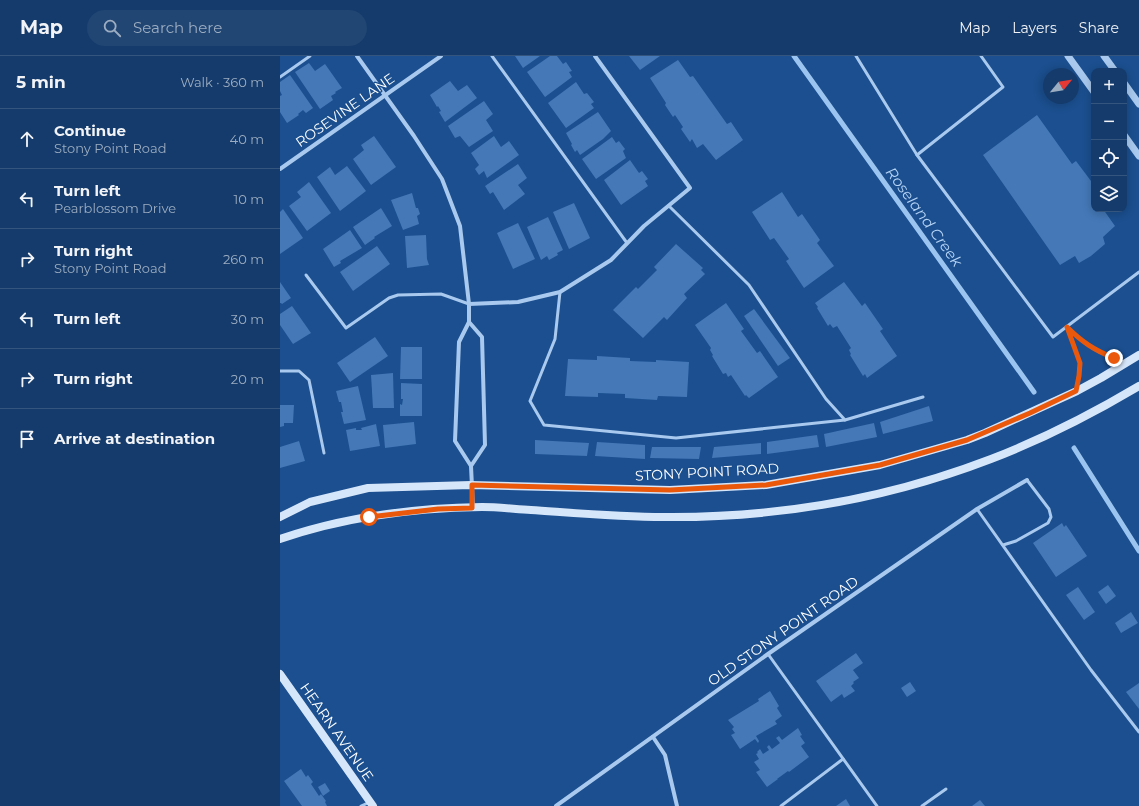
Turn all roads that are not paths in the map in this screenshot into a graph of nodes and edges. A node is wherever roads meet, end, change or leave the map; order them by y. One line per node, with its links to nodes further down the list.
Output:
1 (310, 56): 11 (lane)
2 (357, 56): 14 (street)
3 (441, 56): 14 (street, ROSEVINE LANE)
4 (492, 56): 21 (lane)
5 (595, 56): 20 (street)
6 (856, 56): 17 (lane)
7 (981, 56): 17 (lane)
8 (1068, 56): 13 (street)
9 (1104, 56): 10 (street)
10 (1113, 68)
11 (280, 77)
12 (1127, 87): 15 (street)
13 (1091, 88)
14 (385, 96): 19 (street, ROSEVINE LANE); 25 (street)
15 (1139, 104)
16 (1127, 139): 18 (street)
17 (917, 155): 27 (lane)
18 (1139, 156)
19 (280, 169)
20 (669, 206): 21 (street); 34 (lane)
21 (627, 243): 24 (street)
22 (1139, 272): 27 (lane)
23 (306, 275): 25 (lane)
24 (560, 292): 25 (street); 34 (lane)
25 (470, 304): 26 (street)
26 (469, 322): 36 (street); 36 (street)
27 (1067, 327): 29 (lane); 32 (lane)
28 (1139, 355): 29 (main road, STONY POINT ROAD)
29 (1128, 363): 32 (main road, STONY POINT ROAD)
30 (280, 371): 35 (lane)
31 (1139, 386): 39 (main road)
32 (1076, 391): 38 (main road, STONY POINT ROAD)
33 (923, 397): 34 (lane)
34 (845, 420)
35 (324, 453)
36 (471, 466): 38 (street)
37 (1027, 480): 40 (street, OLD STONY POINT ROAD); 43 (lane)
38 (472, 485): 39 (street); 41 (main road, STONY POINT ROAD)
39 (472, 508): 42 (main road)
40 (977, 509): 43 (lane); 44 (street, OLD STONY POINT ROAD)
41 (280, 517)
42 (280, 539)
43 (1003, 545): 46 (lane)
44 (768, 654): 47 (street, OLD STONY POINT ROAD); 48 (lane)
45 (280, 674): 50 (main road, HEARN AVENUE)
46 (1139, 732)
47 (653, 737): 52 (street, OLD STONY POINT ROAD); 53 (street)
48 (843, 759): 54 (lane); 55 (lane)
49 (946, 789): 56 (lane)
50 (372, 804): 51 (lane)
51 (361, 806)
52 (556, 806)
53 (677, 806)
54 (781, 806)
55 (877, 806)
56 (922, 806)

